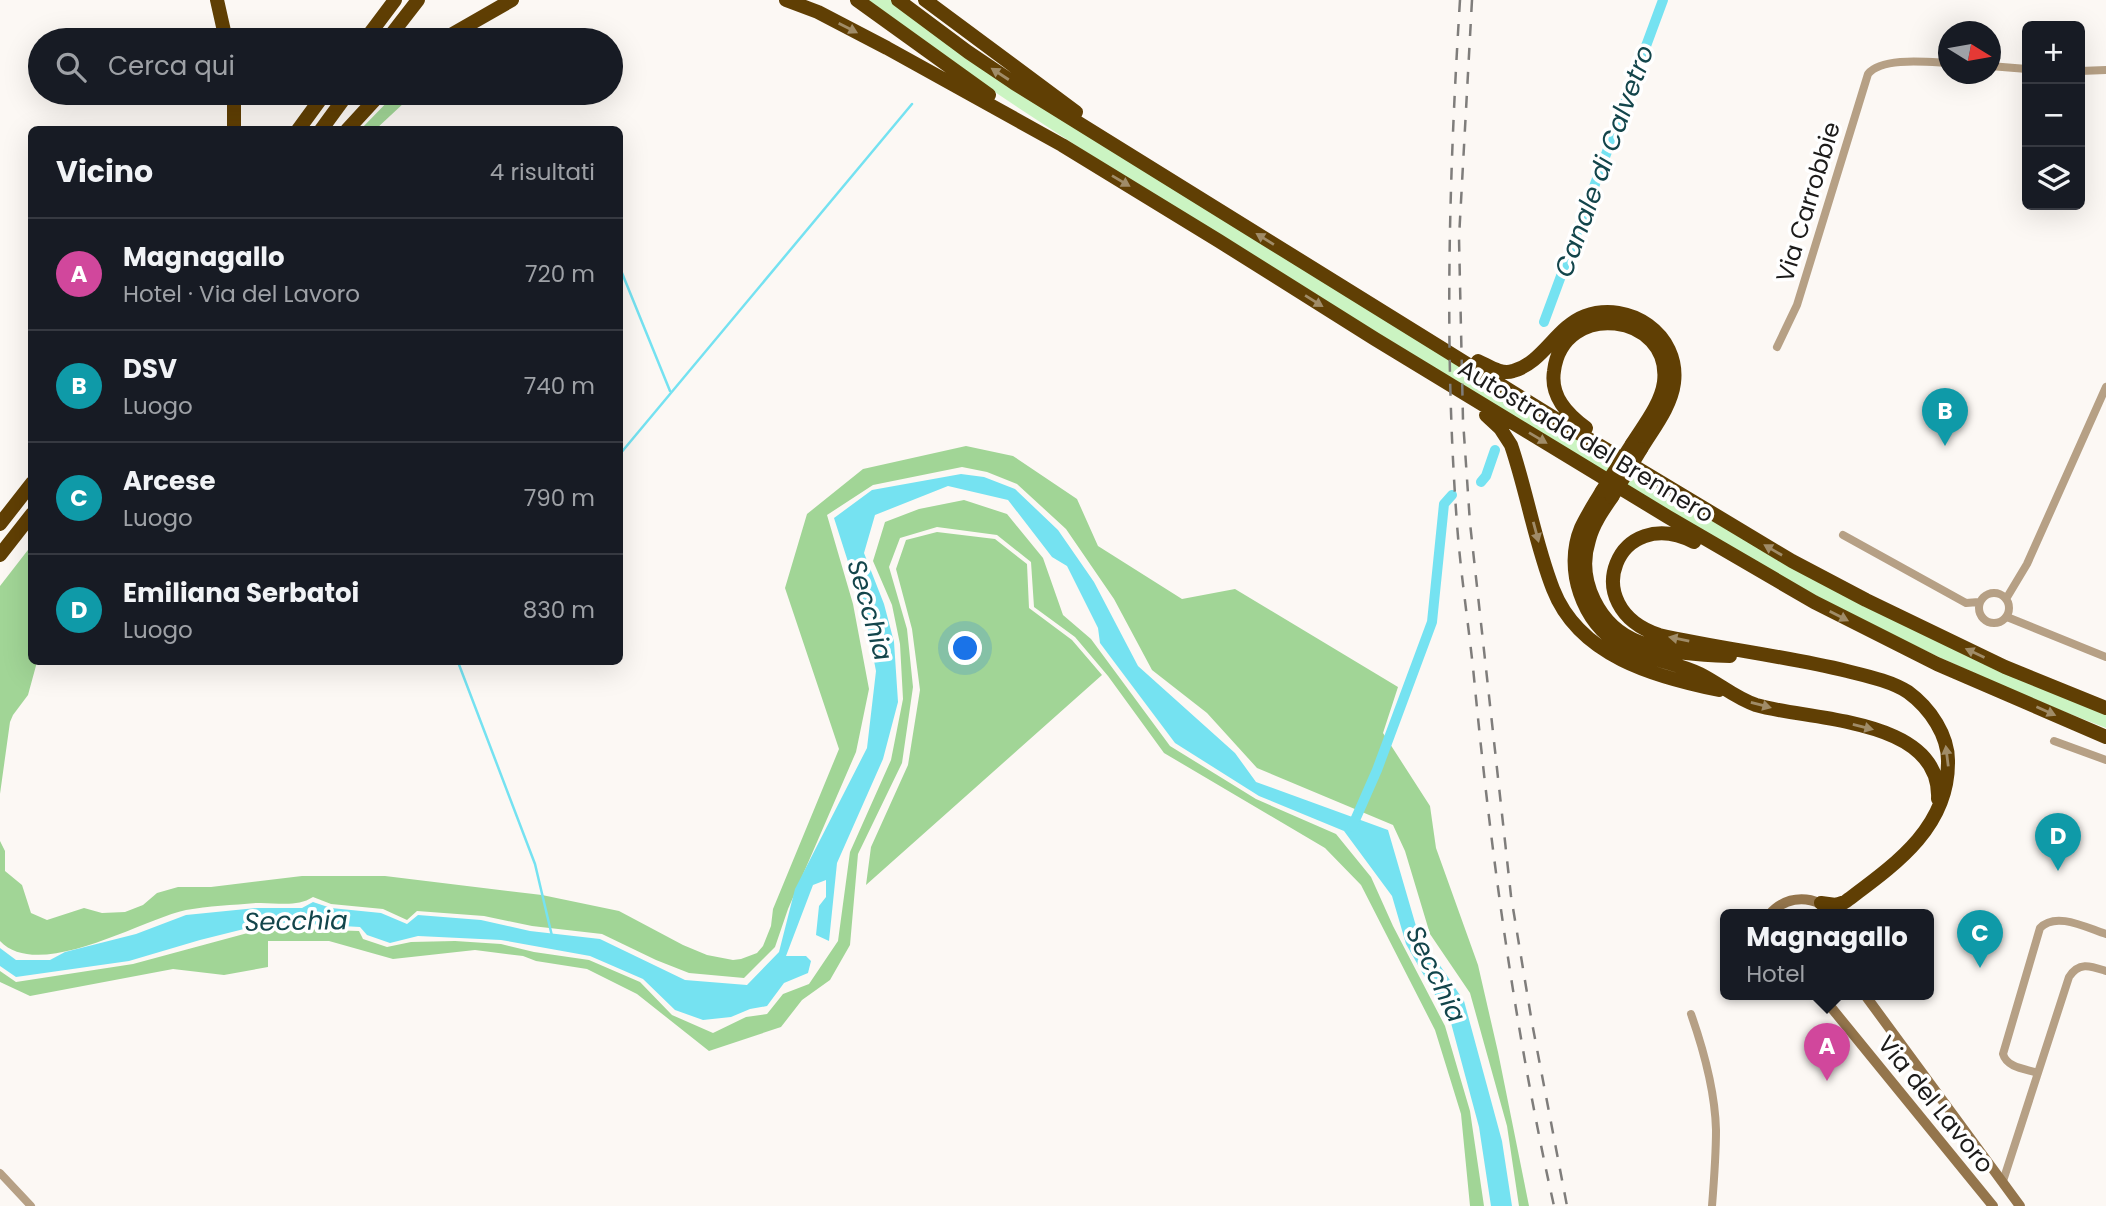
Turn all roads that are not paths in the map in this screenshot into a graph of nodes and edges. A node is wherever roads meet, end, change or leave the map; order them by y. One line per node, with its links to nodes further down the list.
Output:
1 (217, 0): 9 (highway)
2 (395, 0): 10 (highway)
3 (418, 0): 11 (highway)
4 (512, 0): 12 (highway)
5 (786, 0): 26 (highway, one-way to 26)
6 (857, 0): 26 (highway)
7 (898, 0): 27 (highway, one-way to 7)
8 (925, 0): 27 (highway)
9 (223, 28)
10 (374, 28)
11 (396, 28)
12 (463, 28)
13 (1938, 63): 30 (street, Via Carrobbie)
14 (2001, 67): 15 (street)
15 (2022, 69)
16 (2106, 70): 17 (street)
17 (2085, 71)
18 (234, 105): 22 (highway)
19 (316, 105): 23 (highway)
20 (339, 105): 24 (highway)
21 (370, 105): 25 (highway)
22 (234, 126)
23 (301, 126)
24 (324, 126)
25 (351, 126)
26 (1062, 145): 29 (highway, Autostrada del Brennero, one-way to 29)
27 (1162, 175): 28 (highway, Autostrada del Brennero, one-way to 27)
28 (1407, 326): 32 (highway); 35 (highway, Autostrada del Brennero)
29 (1375, 339): 41 (highway, Autostrada del Brennero, one-way to 41); 46 (highway, one-way to 46)
30 (1777, 347)
31 (2106, 387): 40 (street)
32 (1637, 447): 34 (highway, bridge); 35 (highway)
33 (28, 488): 37 (highway)
34 (1607, 494): 44 (highway); 46 (highway)
35 (1696, 505): 47 (highway, Autostrada del Brennero, one-way to 35)
36 (28, 519): 39 (highway)
37 (0, 524)
38 (1843, 535): 42 (street)
39 (0, 555)
40 (2006, 599): 42 (street); 43 (street)
41 (1814, 603): 44 (highway, one-way to 41); 48 (highway, Autostrada del Brennero, one-way to 48)
42 (1979, 603): 43 (street)
43 (2007, 617): 45 (street)
44 (1770, 655): 51 (highway, one-way to 44)
45 (2106, 657)
46 (1728, 692): 51 (highway, one-way to 51)
47 (2106, 708)
48 (2106, 737)
49 (2054, 741): 50 (street)
50 (2106, 760)
51 (1933, 821): 53 (highway)
52 (1821, 903): 53 (highway); 54 (main road); 55 (main road)
53 (1843, 908)
54 (1776, 909)
55 (1828, 909)
56 (2106, 934): 61 (street)
57 (2106, 971): 61 (street)
58 (1825, 1000): 66 (main road, Via del Lavoro)
59 (1869, 1000): 63 (main road, Via del Lavoro)
60 (1691, 1014): 65 (street)
61 (2038, 1073): 63 (street)
62 (0, 1173): 64 (street)
63 (2003, 1181): 67 (main road, Via del Lavoro)
64 (31, 1206)
65 (1712, 1206)
66 (1993, 1206)
67 (2020, 1206)

